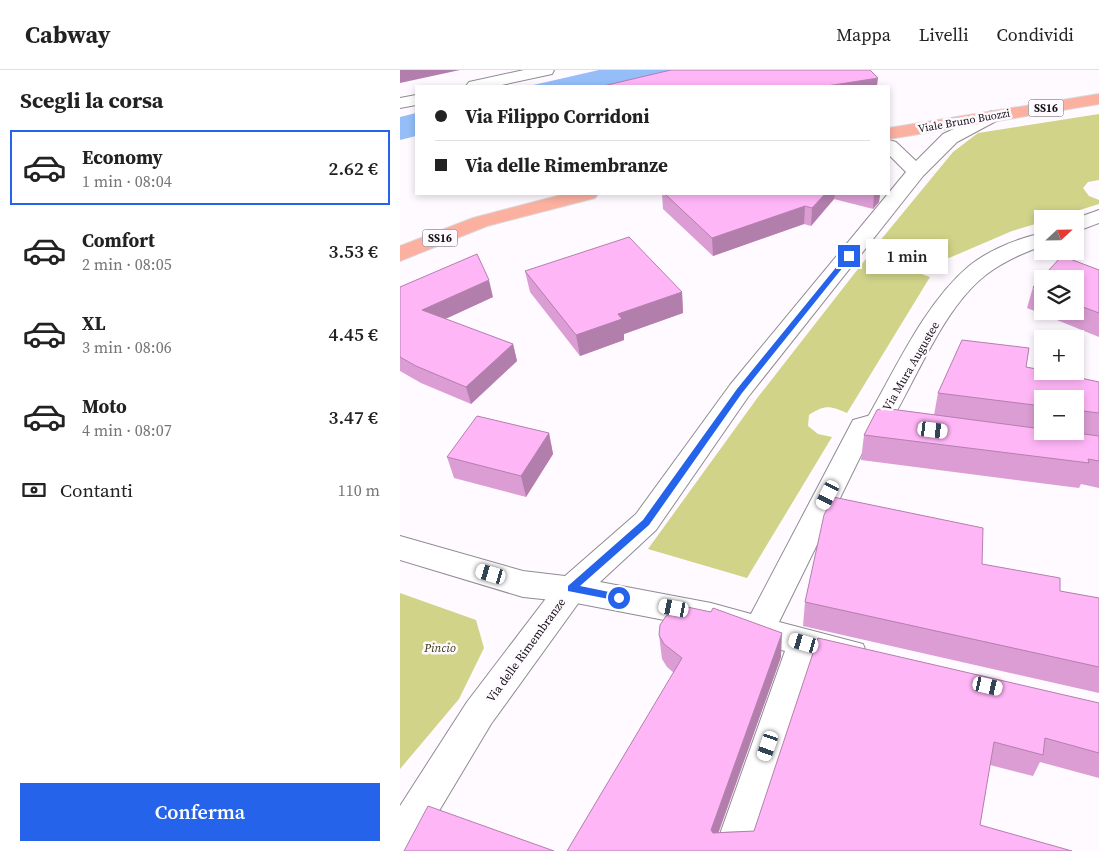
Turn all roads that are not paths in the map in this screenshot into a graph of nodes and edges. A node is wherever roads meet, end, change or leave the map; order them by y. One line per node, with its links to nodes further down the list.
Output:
1 (546, 70): 2 (street)
2 (478, 85)
3 (1099, 99): 6 (main road, Viale Bruno Buozzi / SS16)
4 (415, 100): 5 (street)
5 (400, 103)
6 (992, 116): 7 (main road, Viale Bruno Buozzi / SS16); 9 (street, Via delle Rimembranze)
7 (890, 134)
8 (890, 147): 9 (street)
9 (916, 172): 18 (street, Via delle Rimembranze)
10 (584, 195): 14 (main road, SS16)
11 (1099, 216): 12 (street)
12 (1084, 222)
13 (1034, 242): 15 (street, Via Mura Augustee)
14 (400, 254)
15 (878, 422): 16 (street); 19 (street, Via Mura Augustee)
16 (926, 429)
17 (400, 548): 18 (street)
18 (571, 588): 19 (street); 22 (street, Via delle Rimembranze)
19 (759, 630): 20 (street)
20 (804, 643): 21 (street); 23 (street)
21 (880, 661)
22 (400, 840)
23 (733, 851)

